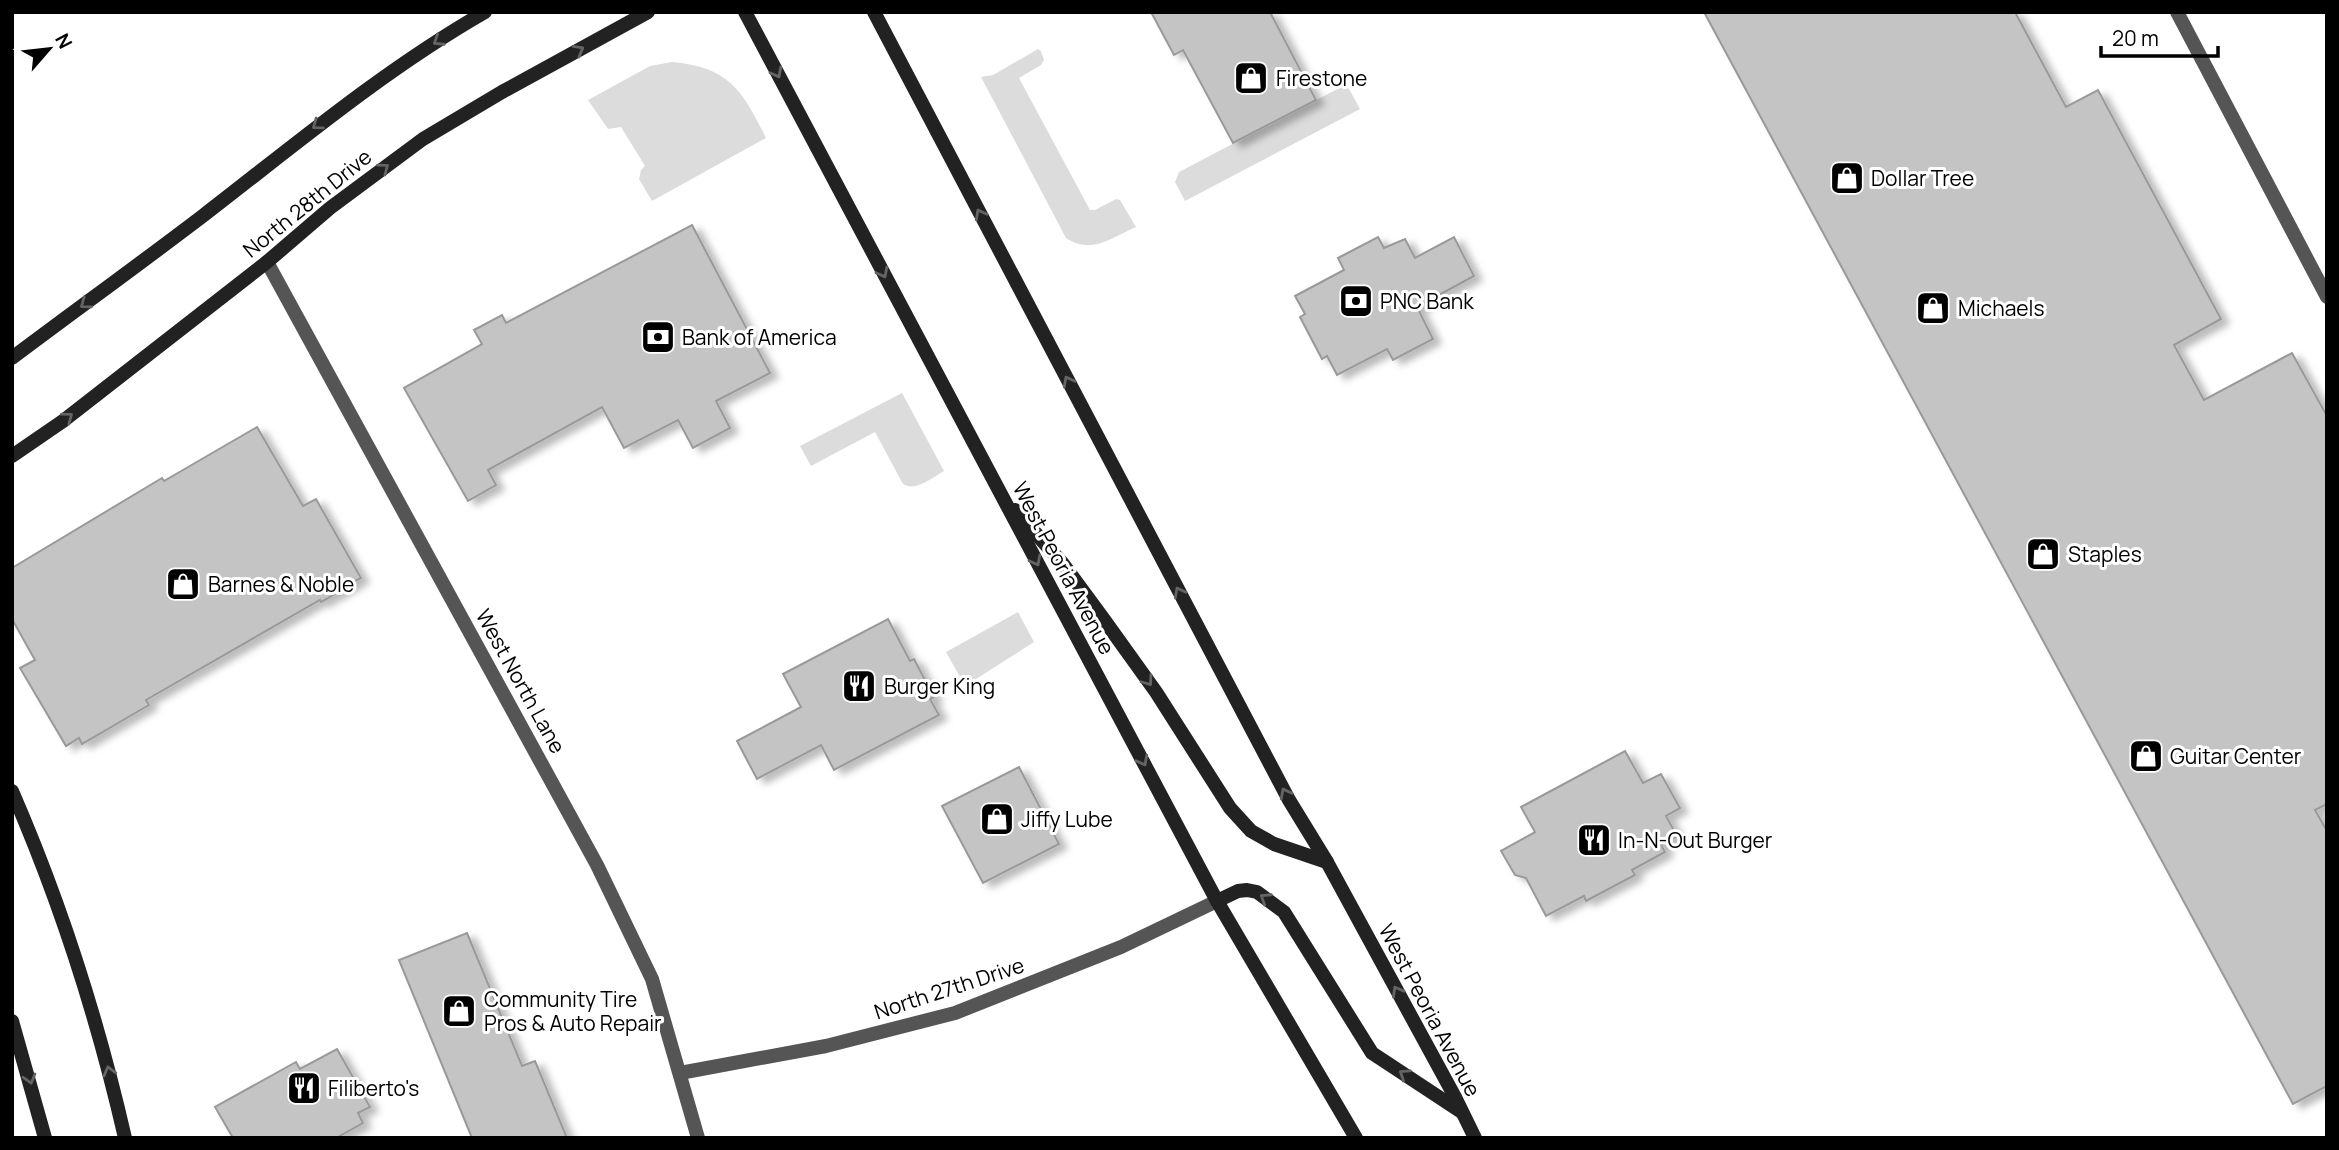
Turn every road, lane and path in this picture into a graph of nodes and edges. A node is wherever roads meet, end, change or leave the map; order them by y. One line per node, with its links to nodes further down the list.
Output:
1 (485, 12): 8 (main road, one-way to 8)
2 (648, 12): 6 (main road, North 28th Drive, one-way to 2)
3 (744, 12): 10 (main road, West Peoria Avenue, one-way to 10)
4 (874, 12): 12 (main road, West Peoria Avenue, one-way to 4)
5 (2177, 12): 7 (street)
6 (267, 262): 9 (main road, North 28th Drive, one-way to 6); 15 (street, West North Lane)
7 (2327, 297)
8 (12, 358)
9 (12, 456)
10 (1000, 494): 12 (main road, one-way to 12); 13 (main road, West Peoria Avenue, one-way to 13)
11 (12, 791): 18 (main road, one-way to 11)
12 (1326, 862): 16 (main road, West Peoria Avenue, one-way to 12)
13 (1217, 901): 15 (street, North 27th Drive); 16 (main road, one-way to 13); 20 (main road, West Peoria Avenue)
14 (12, 1021): 17 (main road, one-way to 17)
15 (680, 1073): 19 (street, West North Lane)
16 (1460, 1111): 21 (main road, West Peoria Avenue)
17 (45, 1138)
18 (125, 1138)
19 (698, 1138)
20 (1356, 1138)
21 (1475, 1138)

